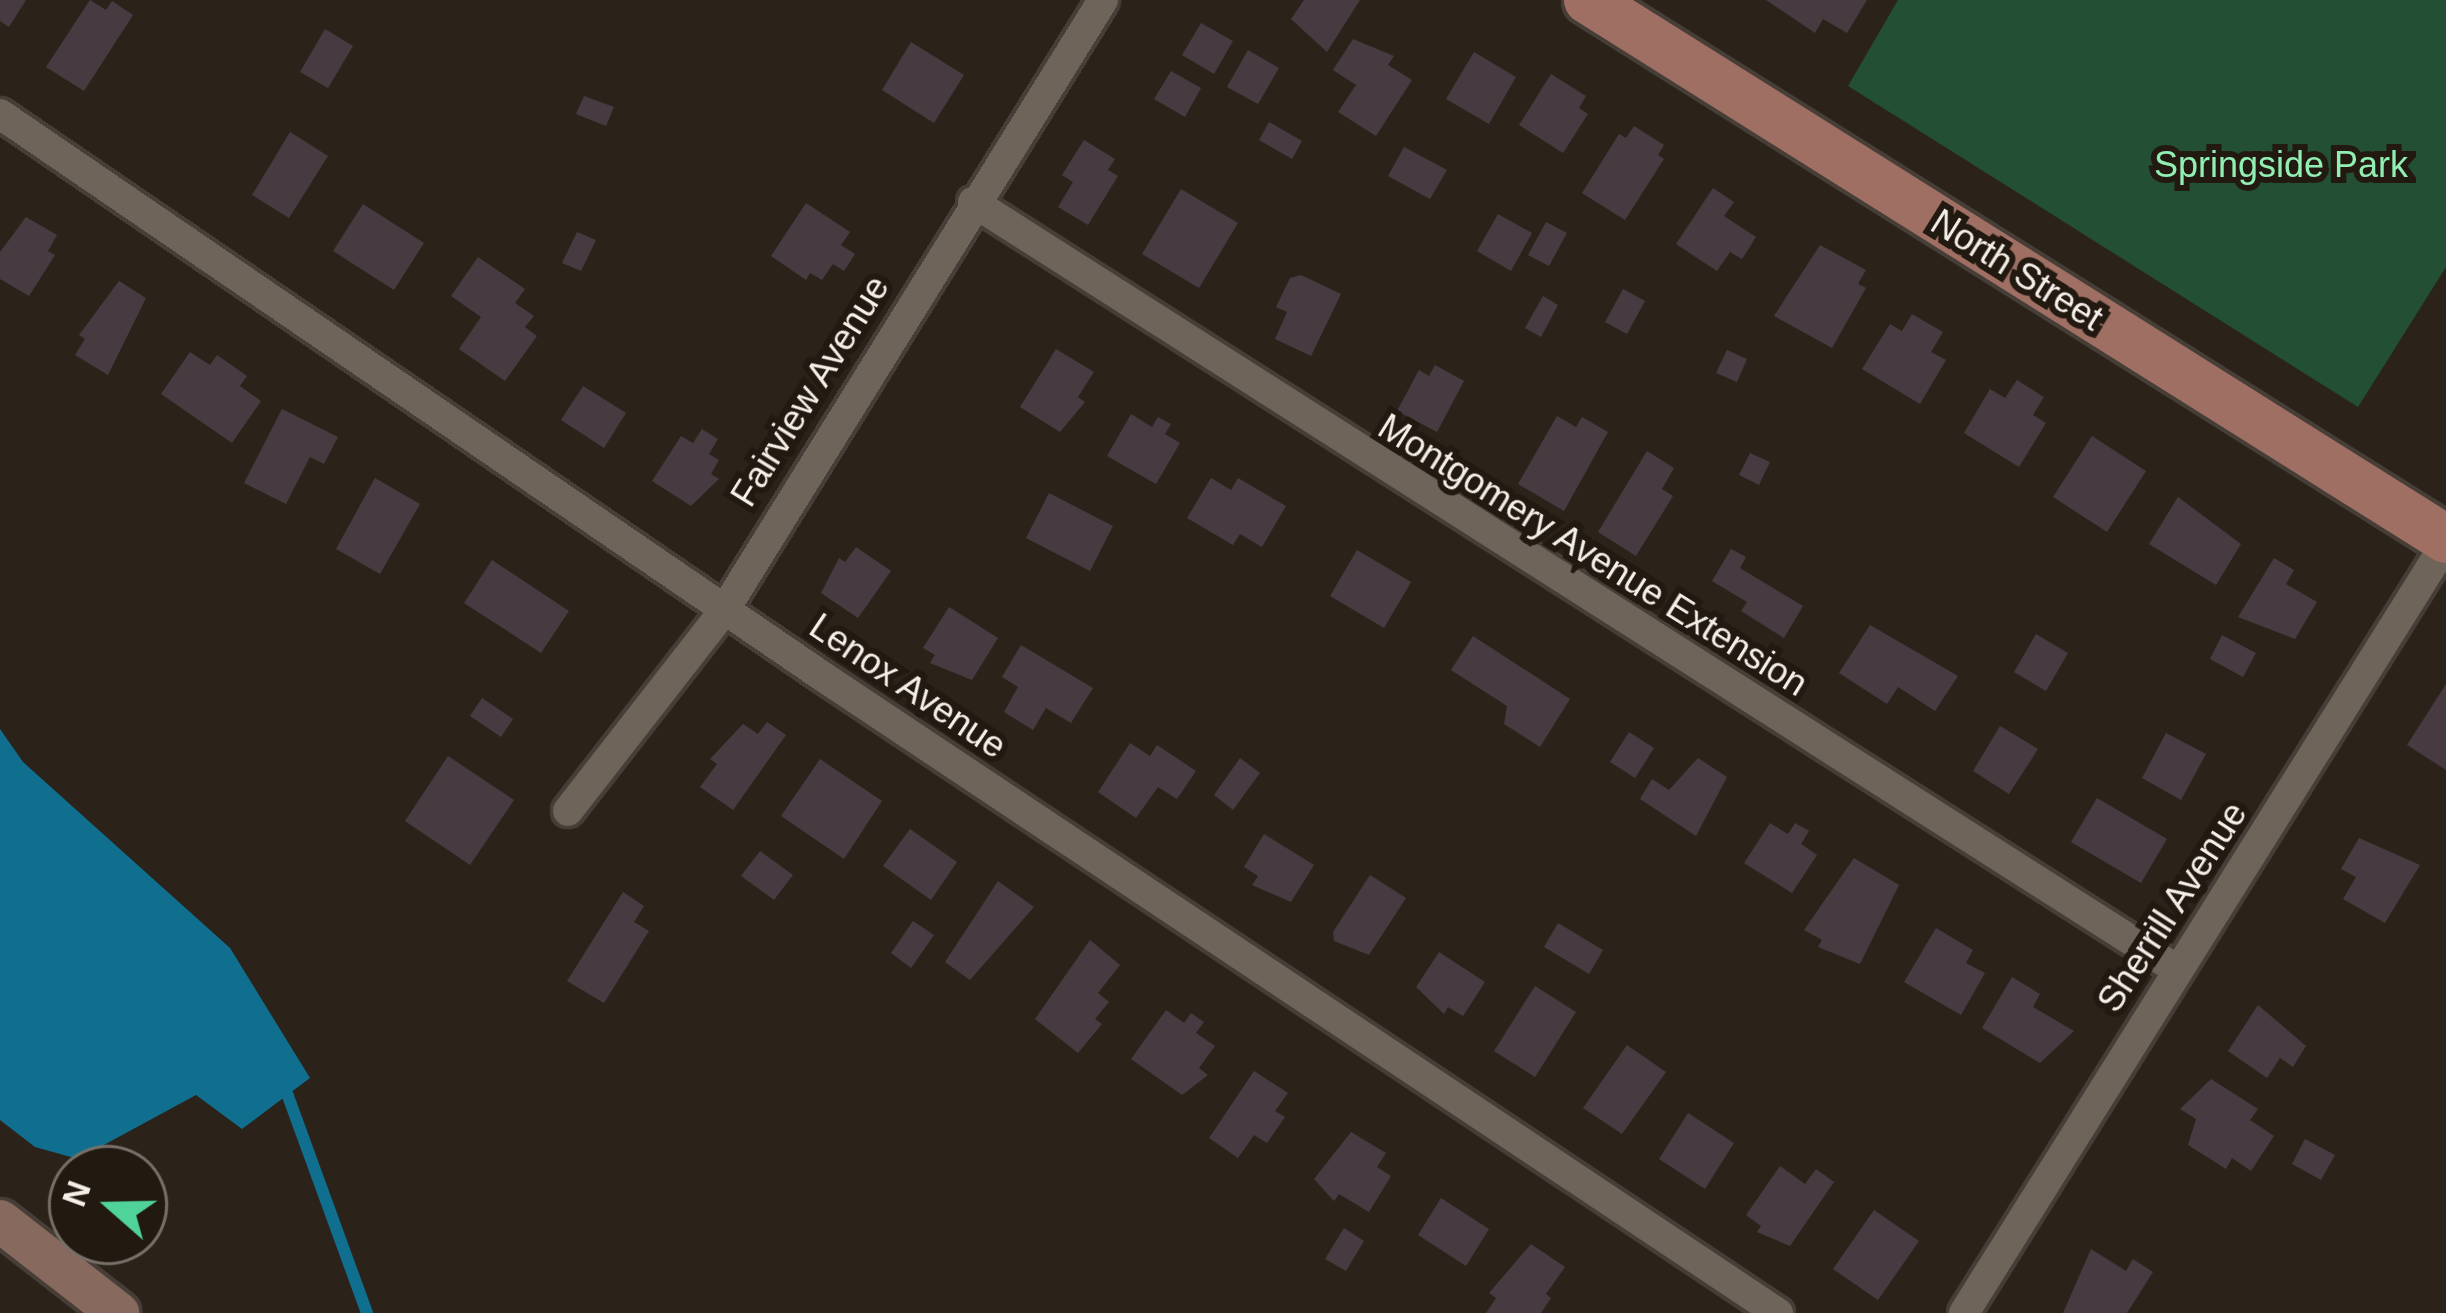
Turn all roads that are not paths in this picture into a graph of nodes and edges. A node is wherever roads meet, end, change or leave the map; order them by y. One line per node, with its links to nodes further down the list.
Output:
1 (1103, 0): 4 (street, Fairview Avenue)
2 (1588, 0): 5 (main road, North Street)
3 (0, 114): 6 (street, Lenox Avenue)
4 (973, 202): 6 (street, Fairview Avenue); 8 (street, Montgomery Avenue Extension)
5 (2446, 541): 8 (street, Sherrill Avenue)
6 (725, 609): 7 (street, Fairview Avenue); 11 (street, Lenox Avenue)
7 (568, 811)
8 (2176, 969): 12 (street, Sherrill Avenue)
9 (0, 1221): 10 (street)
10 (118, 1313)
11 (1778, 1313)
12 (1964, 1313)

